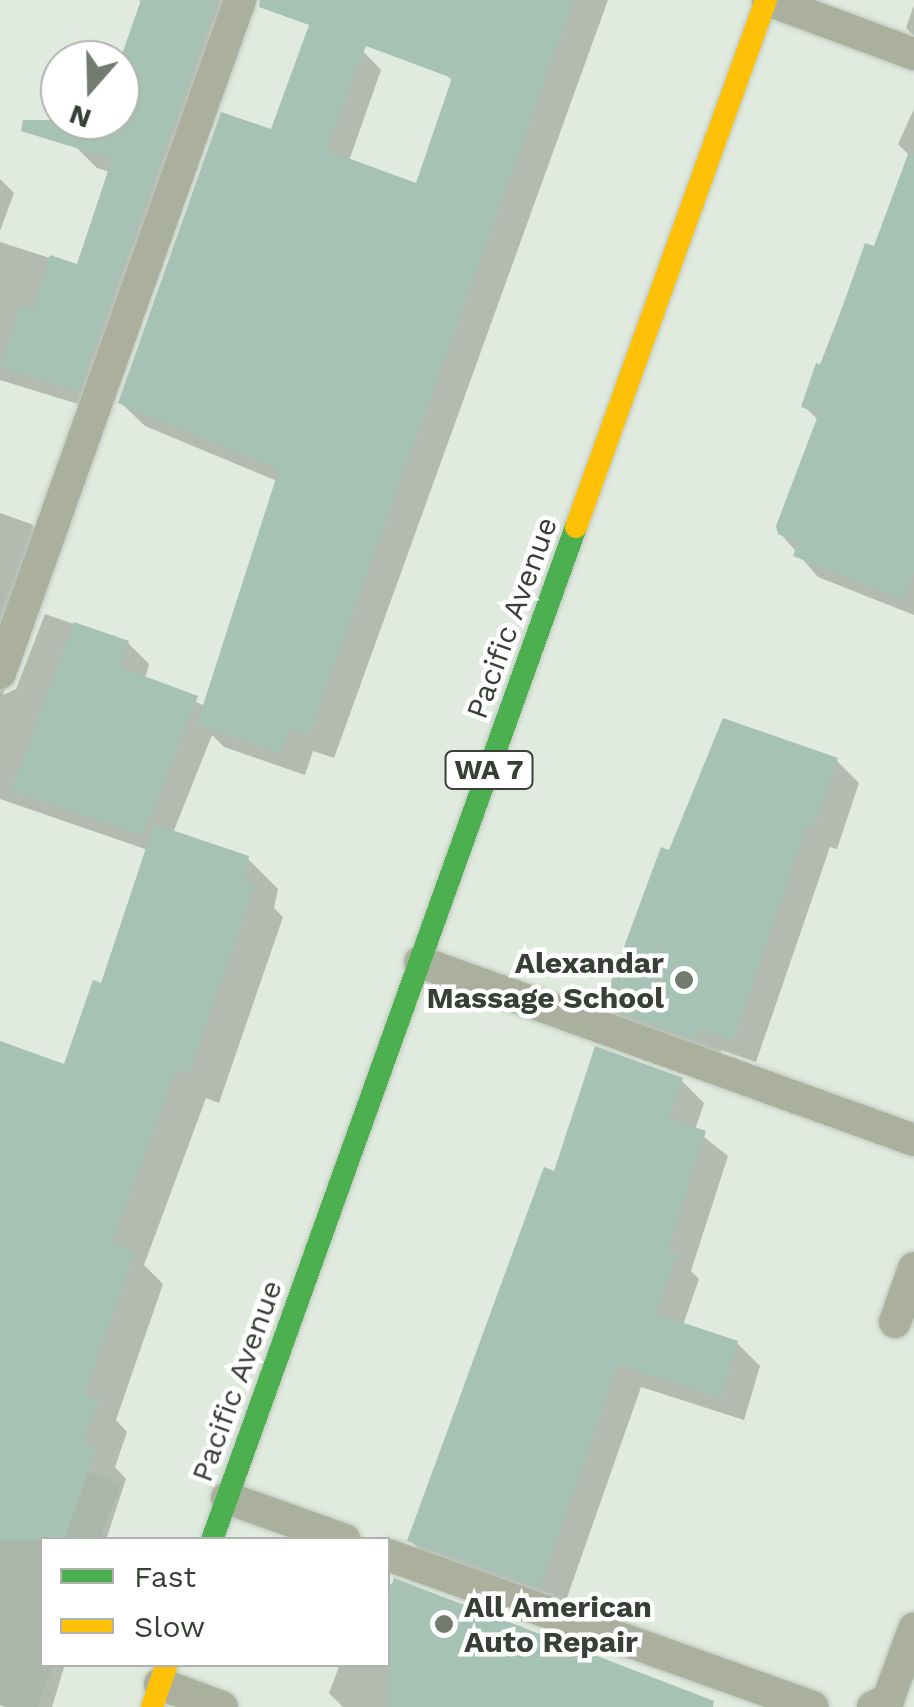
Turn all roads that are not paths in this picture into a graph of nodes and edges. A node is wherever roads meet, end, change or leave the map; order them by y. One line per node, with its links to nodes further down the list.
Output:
1 (240, 0): 4 (lane)
2 (767, 0): 3 (lane); 5 (main road, Pacific Avenue / WA 7)
3 (914, 54)
4 (0, 673)
5 (420, 962): 6 (lane); 9 (main road, Pacific Avenue / WA 7)
6 (914, 1140)
7 (914, 1268): 8 (lane)
8 (896, 1322)
9 (227, 1498): 10 (main road, Pacific Avenue / WA 7); 11 (lane)
10 (213, 1537)
11 (336, 1537)
12 (390, 1556): 16 (lane)
13 (914, 1630): 17 (lane)
14 (160, 1685): 15 (lane)
15 (222, 1707)
16 (813, 1707)
17 (873, 1707)

